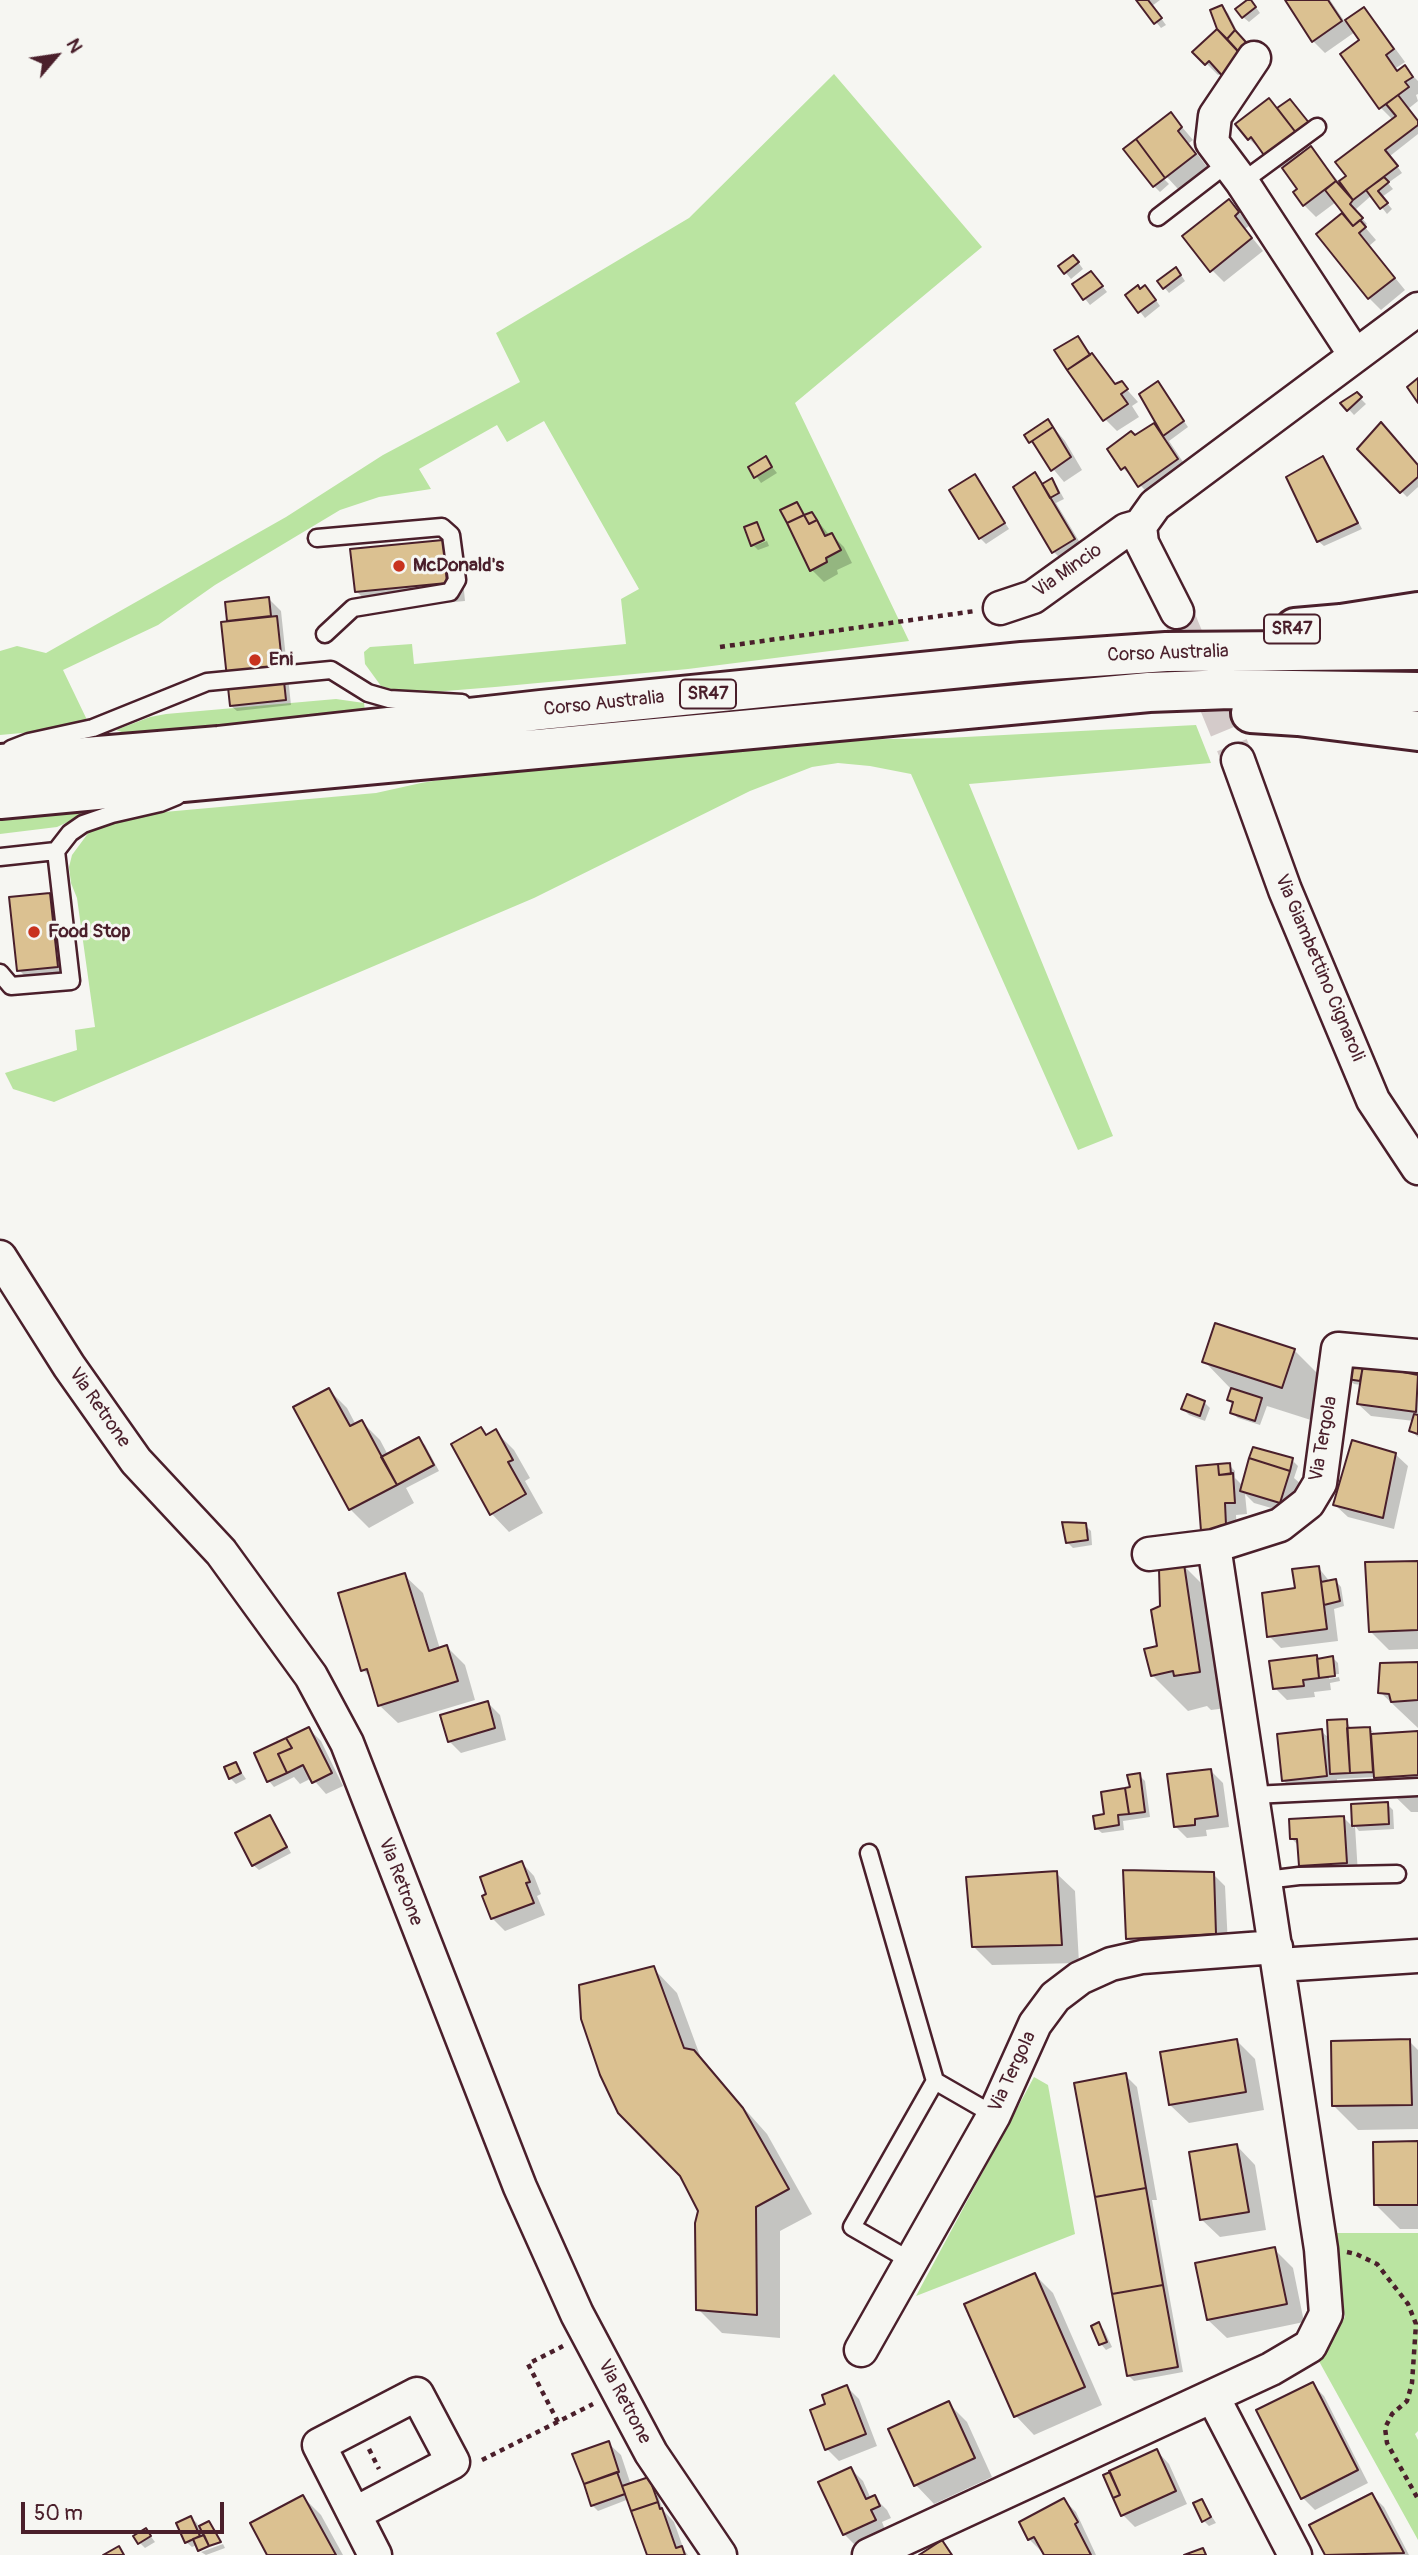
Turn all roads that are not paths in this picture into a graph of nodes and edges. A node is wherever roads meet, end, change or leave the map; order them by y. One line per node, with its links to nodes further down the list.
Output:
1 (1254, 58): 3 (street)
2 (1317, 127): 3 (lane)
3 (1235, 173): 4 (lane); 6 (street)
4 (1158, 217)
5 (1418, 309): 6 (street, Via Mincio)
6 (1354, 355): 7 (street, Via Mincio)
7 (1140, 526): 9 (street, Via Mincio); 10 (street)
8 (317, 538): 12 (lane)
9 (1000, 608)
10 (1177, 612)
11 (1418, 612): 14 (highway, SR47)
12 (325, 634)
13 (1418, 650): 14 (highway, Corso Australia / SR47)
14 (1166, 652): 17 (highway, Corso Australia / SR47)
15 (1418, 692): 16 (highway, Corso Australia / SR47)
16 (1015, 703): 18 (highway, SR47); 22 (highway, Corso Australia / SR47)
17 (541, 710): 19 (lane); 21 (highway, Corso Australia / SR47)
18 (1418, 731)
19 (0, 753)
20 (1238, 760): 27 (street, Via Giambettino Cignaroli)
21 (0, 764)
22 (214, 780): 23 (highway, Corso Australia / SR47); 24 (lane)
23 (0, 799)
24 (56, 851): 25 (lane); 26 (lane)
25 (0, 857)
26 (0, 973)
27 (1418, 1168)
28 (0, 1257): 46 (street, Via Retrone)
29 (1418, 1356): 30 (street, Via Tergola)
30 (1214, 1546): 31 (street, Via Tergola); 33 (street)
31 (1149, 1554)
32 (1418, 1787): 33 (lane)
33 (1253, 1795): 36 (street)
34 (869, 1853): 39 (lane)
35 (1397, 1874): 36 (lane)
36 (1266, 1880): 37 (street)
37 (1277, 1956): 38 (street, Via Tergola); 40 (street, Via Tergola); 43 (street)
38 (1418, 1956)
39 (935, 2081): 40 (lane); 41 (lane)
40 (994, 2115): 41 (street, Via Tergola)
41 (911, 2261): 42 (street, Via Tergola)
42 (861, 2350)
43 (1213, 2397): 47 (street); 48 (street)
44 (354, 2514): 44 (street); 45 (street)
45 (375, 2555)
46 (720, 2555)
47 (869, 2555)
48 (1295, 2555)

